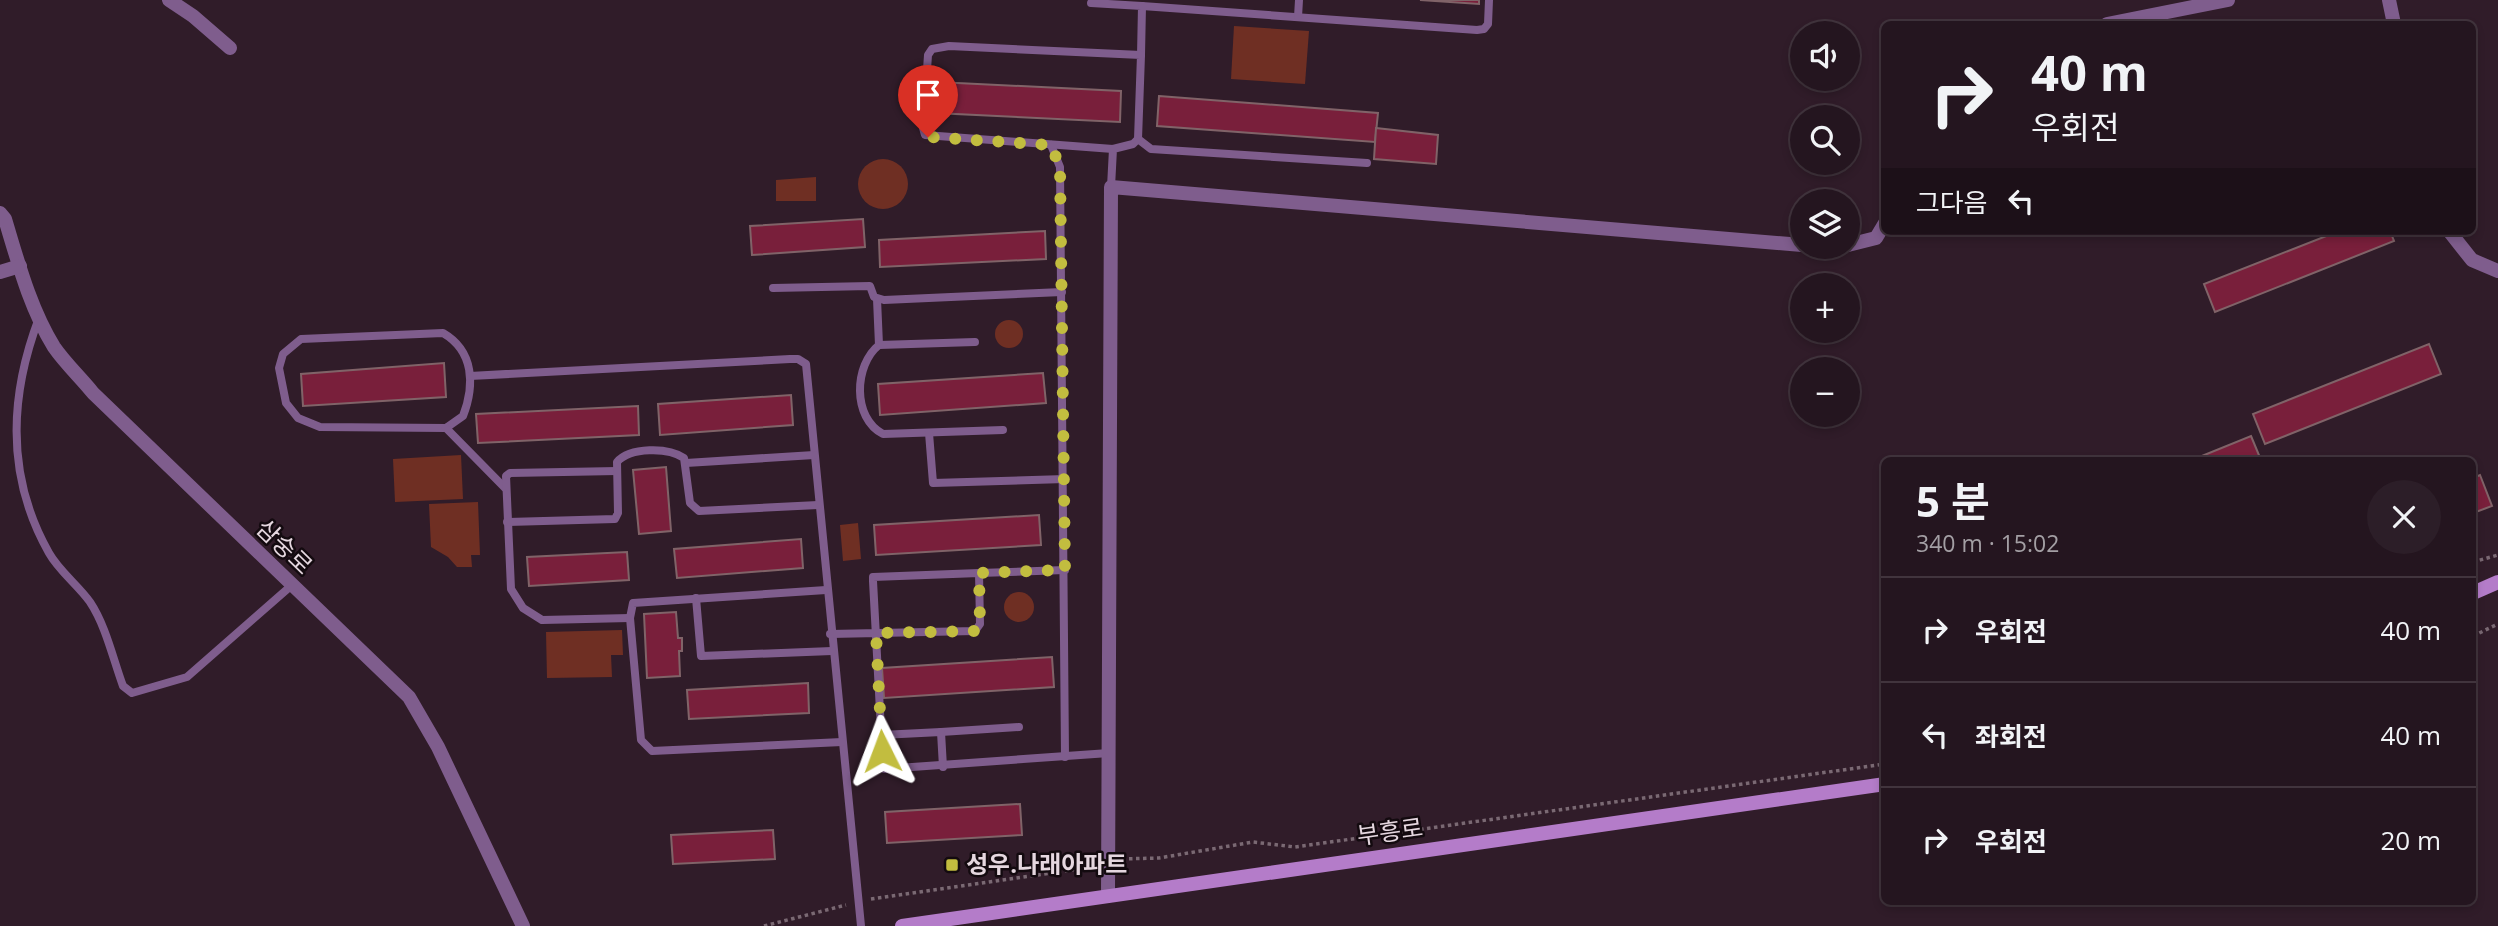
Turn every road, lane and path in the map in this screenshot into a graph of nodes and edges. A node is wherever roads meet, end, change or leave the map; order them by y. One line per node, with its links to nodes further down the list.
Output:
1 (169, 0): 11 (street)
2 (1299, 0): 8 (lane)
3 (1489, 0): 8 (lane)
4 (2228, 0): 9 (street)
5 (2389, 0): 10 (street)
6 (1091, 3): 7 (lane)
7 (1142, 6): 8 (lane); 12 (lane)
8 (1298, 17)
9 (2122, 21)
10 (2393, 21)
11 (230, 48)
12 (1140, 55): 13 (lane); 14 (lane)
13 (1138, 139): 15 (lane); 16 (lane)
14 (1051, 145): 15 (lane); 27 (lane)
15 (1113, 149): 17 (lane)
16 (1367, 163)
17 (1111, 187): 22 (street); 62 (street)
18 (0, 214): 23 (street, 삼숭로)
19 (1881, 230): 21 (street)
20 (2452, 235): 24 (street)
21 (1860, 242)
22 (1790, 244)
23 (20, 266): 25 (street); 29 (street, 삼숭로)
24 (2498, 271)
25 (0, 272)
26 (773, 288): 28 (lane)
27 (1062, 292): 28 (lane); 39 (lane)
28 (877, 299): 31 (lane)
29 (39, 318): 48 (street, 삼숭로); 48 (lane)
30 (975, 342): 31 (lane)
31 (879, 345): 35 (lane)
32 (470, 376): 33 (lane); 33 (lane); 36 (lane)
33 (446, 428): 40 (lane)
34 (1003, 430): 35 (lane)
35 (929, 433): 39 (lane)
36 (814, 455): 37 (lane); 41 (lane)
37 (686, 463): 38 (lane); 41 (lane)
38 (617, 471): 40 (lane); 42 (lane)
39 (1065, 479): 45 (lane)
40 (505, 488): 42 (lane)
41 (818, 505): 49 (lane)
42 (507, 522): 52 (lane)
43 (2498, 555): 44 (path)
44 (2476, 561)
45 (1065, 570): 46 (lane); 63 (lane)
46 (979, 573): 54 (lane); 54 (lane)
47 (2498, 582): 50 (main road)
48 (292, 585): 70 (street, 삼숭로)
49 (826, 590): 51 (lane); 55 (lane)
50 (2476, 592)
51 (696, 598): 52 (lane); 57 (lane)
52 (630, 618): 61 (lane)
53 (2498, 624): 56 (path)
54 (876, 633): 55 (lane); 60 (lane)
55 (830, 634): 57 (lane)
56 (2476, 635)
57 (832, 651): 61 (lane)
58 (1019, 727): 59 (lane)
59 (941, 732): 60 (lane); 65 (lane)
60 (881, 735): 65 (lane)
61 (842, 742): 69 (lane)
62 (1109, 753): 63 (lane); 67 (street)
63 (1065, 757): 65 (lane)
64 (1881, 765): 67 (path)
65 (943, 767)
66 (1881, 784): 68 (main road, 부흥로)
67 (1109, 861): 68 (street); 69 (path)
68 (1108, 895): 73 (main road, 부흥로)
69 (858, 902): 71 (path); 72 (lane)
70 (523, 926)
71 (764, 926)
72 (861, 926)
73 (902, 926)

